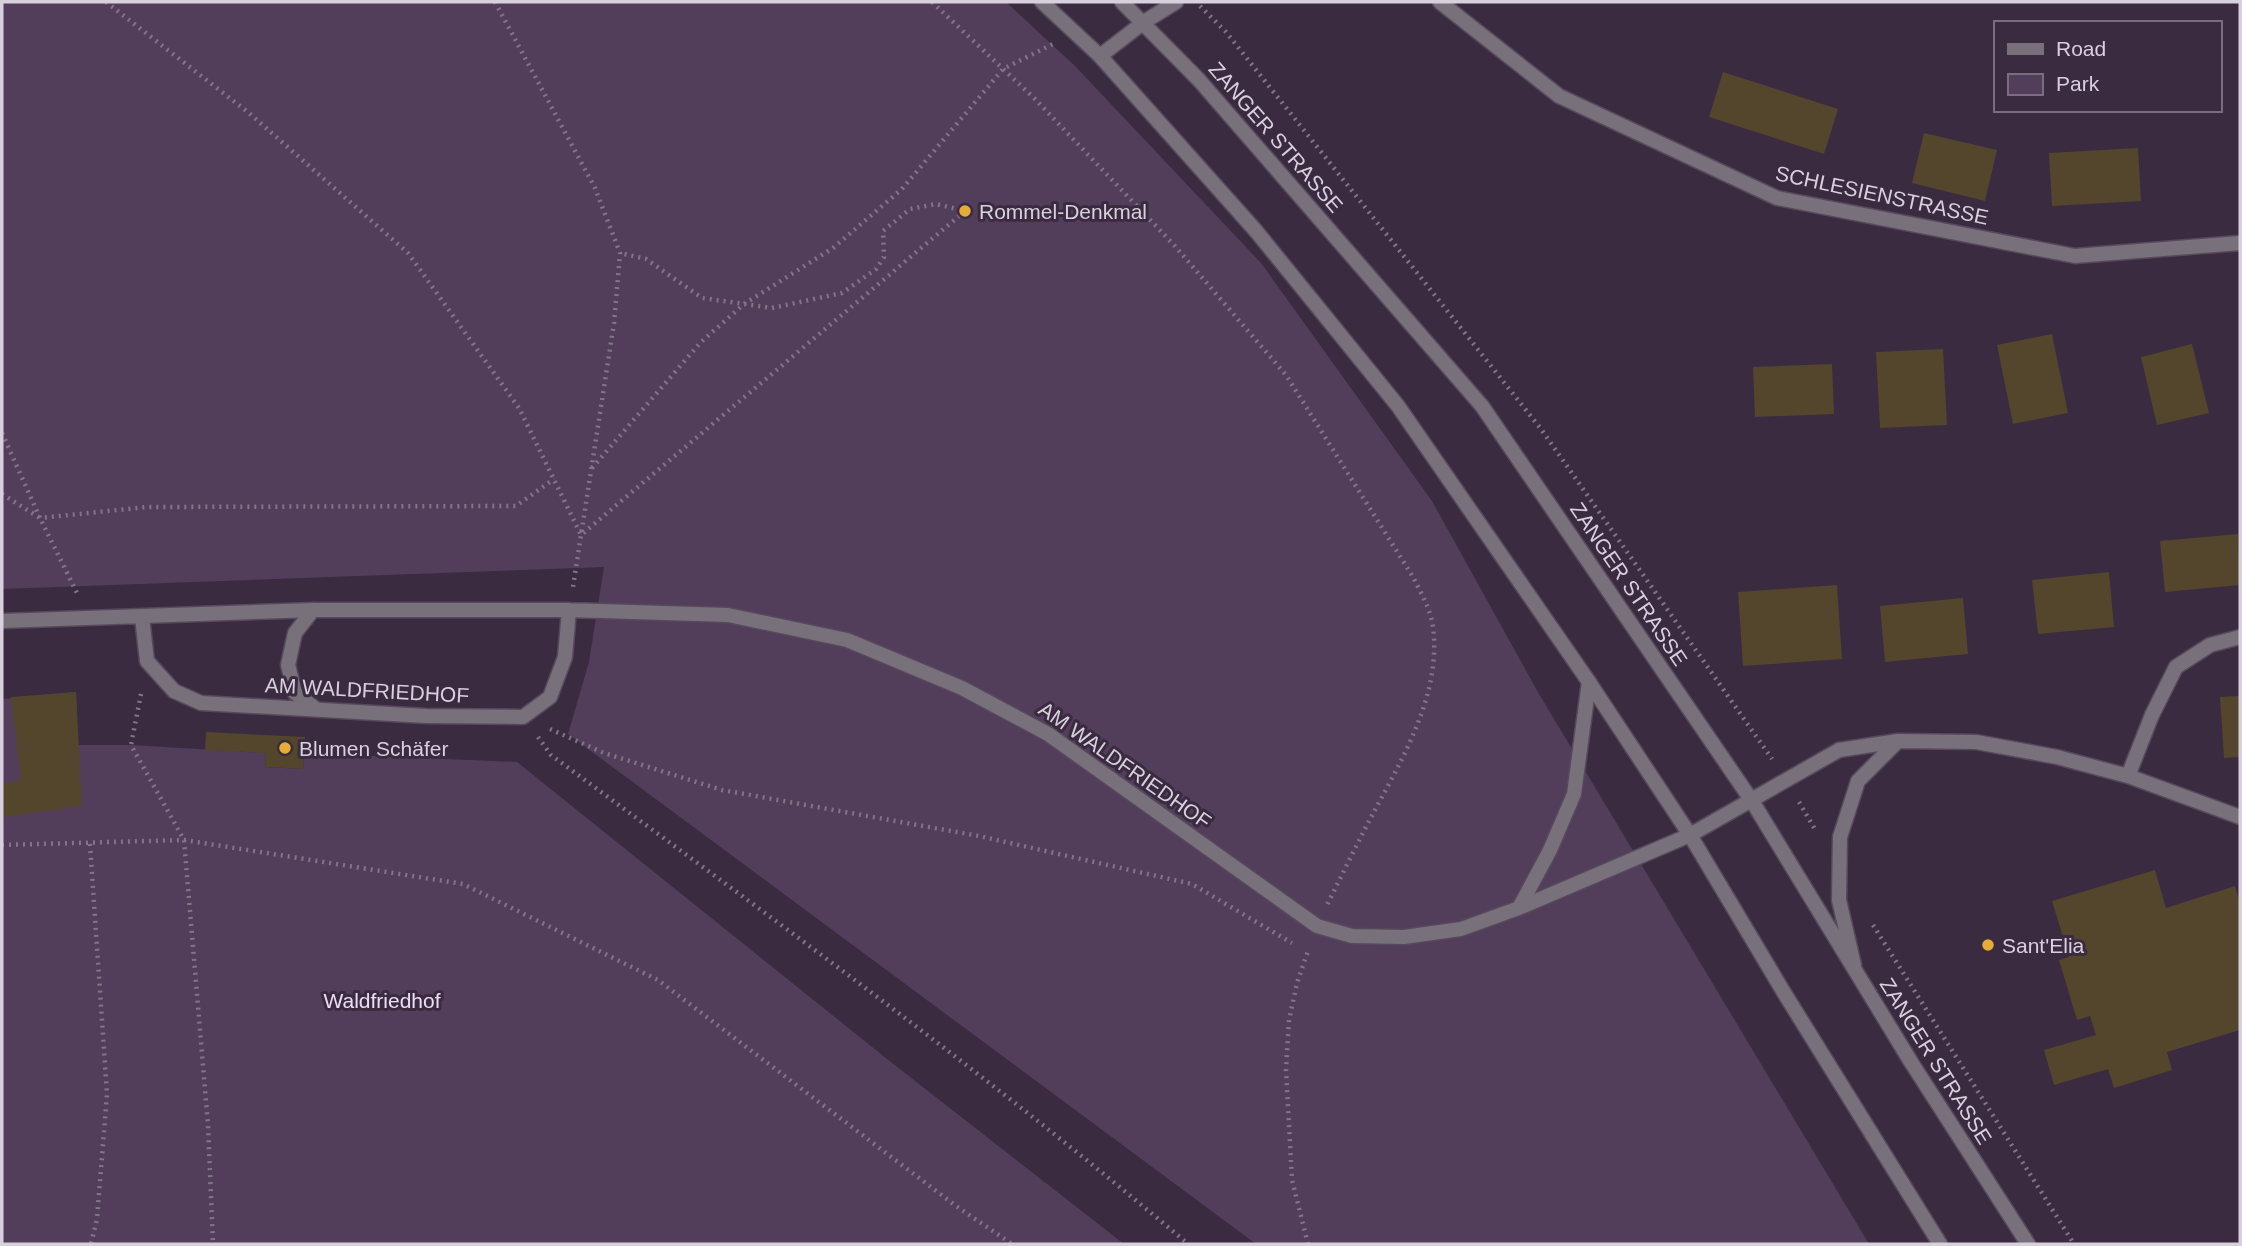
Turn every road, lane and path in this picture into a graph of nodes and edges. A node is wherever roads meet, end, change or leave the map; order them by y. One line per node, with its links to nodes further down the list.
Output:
1 (106, 2): 17 (path)
2 (495, 2): 13 (path)
3 (932, 2): 11 (path)
4 (1042, 2): 9 (street)
5 (1122, 2): 8 (street, ZANGER STRASSE)
6 (1176, 2): 8 (street)
7 (1440, 2): 12 (street, SCHLESIENSTRASSE)
8 (1144, 22): 10 (street); 33 (street, ZANGER STRASSE)
9 (1075, 33): 10 (street); 11 (path)
10 (1100, 56): 28 (street)
11 (1003, 69): 14 (path); 40 (path)
12 (2240, 243)
13 (620, 253): 14 (path); 16 (path)
14 (744, 304): 16 (path); 20 (path)
15 (2, 433): 19 (path)
16 (592, 468): 20 (path)
17 (554, 480): 19 (path); 20 (path)
18 (2, 494): 19 (path)
19 (40, 518): 24 (path)
20 (581, 535): 22 (path)
21 (313, 610): 22 (street, AM WALDFRIEDHOF); 23 (street, AM WALDFRIEDHOF); 29 (street)
22 (569, 610): 30 (street); 40 (street, AM WALDFRIEDHOF)
23 (142, 617): 24 (street, AM WALDFRIEDHOF); 27 (street)
24 (90, 619): 25 (street, AM WALDFRIEDHOF)
25 (2, 621)
26 (2240, 637): 32 (street)
27 (147, 662): 29 (street, AM WALDFRIEDHOF); 36 (path)
28 (1589, 682): 35 (street); 39 (street)
29 (316, 709): 30 (street, AM WALDFRIEDHOF)
30 (523, 717): 41 (path); 46 (path)
31 (1898, 741): 32 (street, AM WALDFRIEDHOF); 33 (street, AM WALDFRIEDHOF); 42 (street)
32 (2128, 776): 34 (street, AM WALDFRIEDHOF)
33 (1752, 801): 35 (street, AM WALDFRIEDHOF); 42 (street, ZANGER STRASSE)
34 (2240, 817)
35 (1690, 835): 39 (street, AM WALDFRIEDHOF); 48 (street)
36 (184, 840): 37 (path); 44 (path); 45 (path)
37 (90, 844): 38 (path); 43 (path)
38 (2, 845)
39 (1519, 908): 40 (street, AM WALDFRIEDHOF)
40 (1317, 926): 41 (path)
41 (1308, 953): 47 (path)
42 (1855, 970): 49 (street, ZANGER STRASSE)
43 (92, 1244)
44 (213, 1244)
45 (1012, 1244)
46 (1188, 1244)
47 (1308, 1244)
48 (1940, 1244)
49 (2028, 1244)

